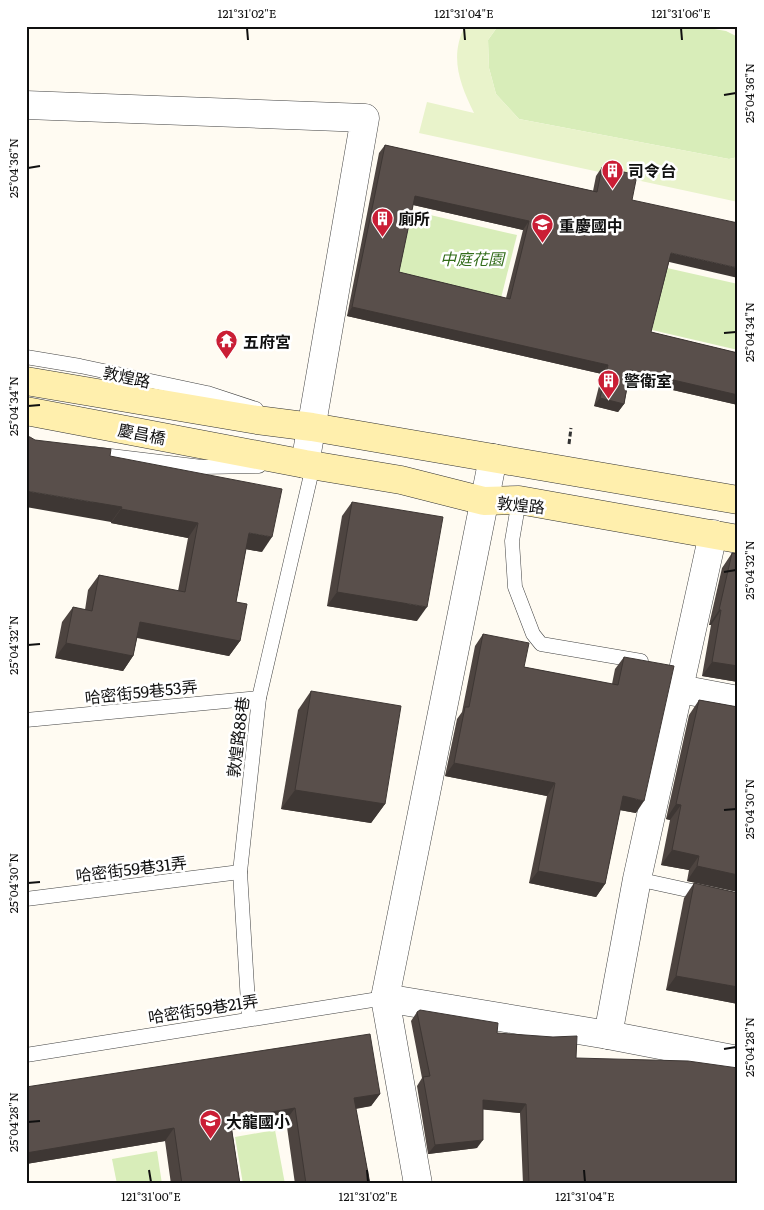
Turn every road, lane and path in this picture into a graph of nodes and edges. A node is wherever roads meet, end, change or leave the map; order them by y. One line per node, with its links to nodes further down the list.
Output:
1 (26, 105): 6 (street)
2 (26, 357): 6 (lane, 敦煌路)
3 (26, 381): 5 (street, 慶昌橋)
4 (26, 411): 8 (street, 慶昌橋)
5 (256, 420): 6 (street, 敦煌路)
6 (312, 427): 9 (street, 敦煌路); 10 (street)
7 (77, 452): 10 (lane, 敦煌路)
8 (257, 455): 10 (street, 敦煌路)
9 (493, 458): 11 (street); 13 (street, 敦煌路)
10 (309, 465): 11 (street, 敦煌路); 17 (lane, 敦煌路88巷)
11 (484, 500): 12 (street, 敦煌路); 24 (street)
12 (519, 500): 14 (street, 敦煌路); 15 (lane)
13 (738, 500)
14 (725, 536): 16 (street)
15 (645, 662)
16 (680, 689): 18 (street); 21 (street)
17 (259, 698): 19 (lane, 哈密街59巷53弄); 20 (lane, 敦煌路88巷)
18 (738, 700)
19 (26, 720)
20 (240, 872): 22 (lane, 哈密街59巷31弄); 25 (lane, 敦煌路88巷)
21 (637, 879): 23 (lane); 26 (street)
22 (26, 899)
23 (738, 901)
24 (385, 998): 25 (lane, 哈密街59巷21弄); 26 (street); 29 (street)
25 (249, 1018): 27 (lane, 哈密街59巷21弄)
26 (608, 1035): 28 (street)
27 (26, 1055)
28 (738, 1060)
29 (418, 1184)

